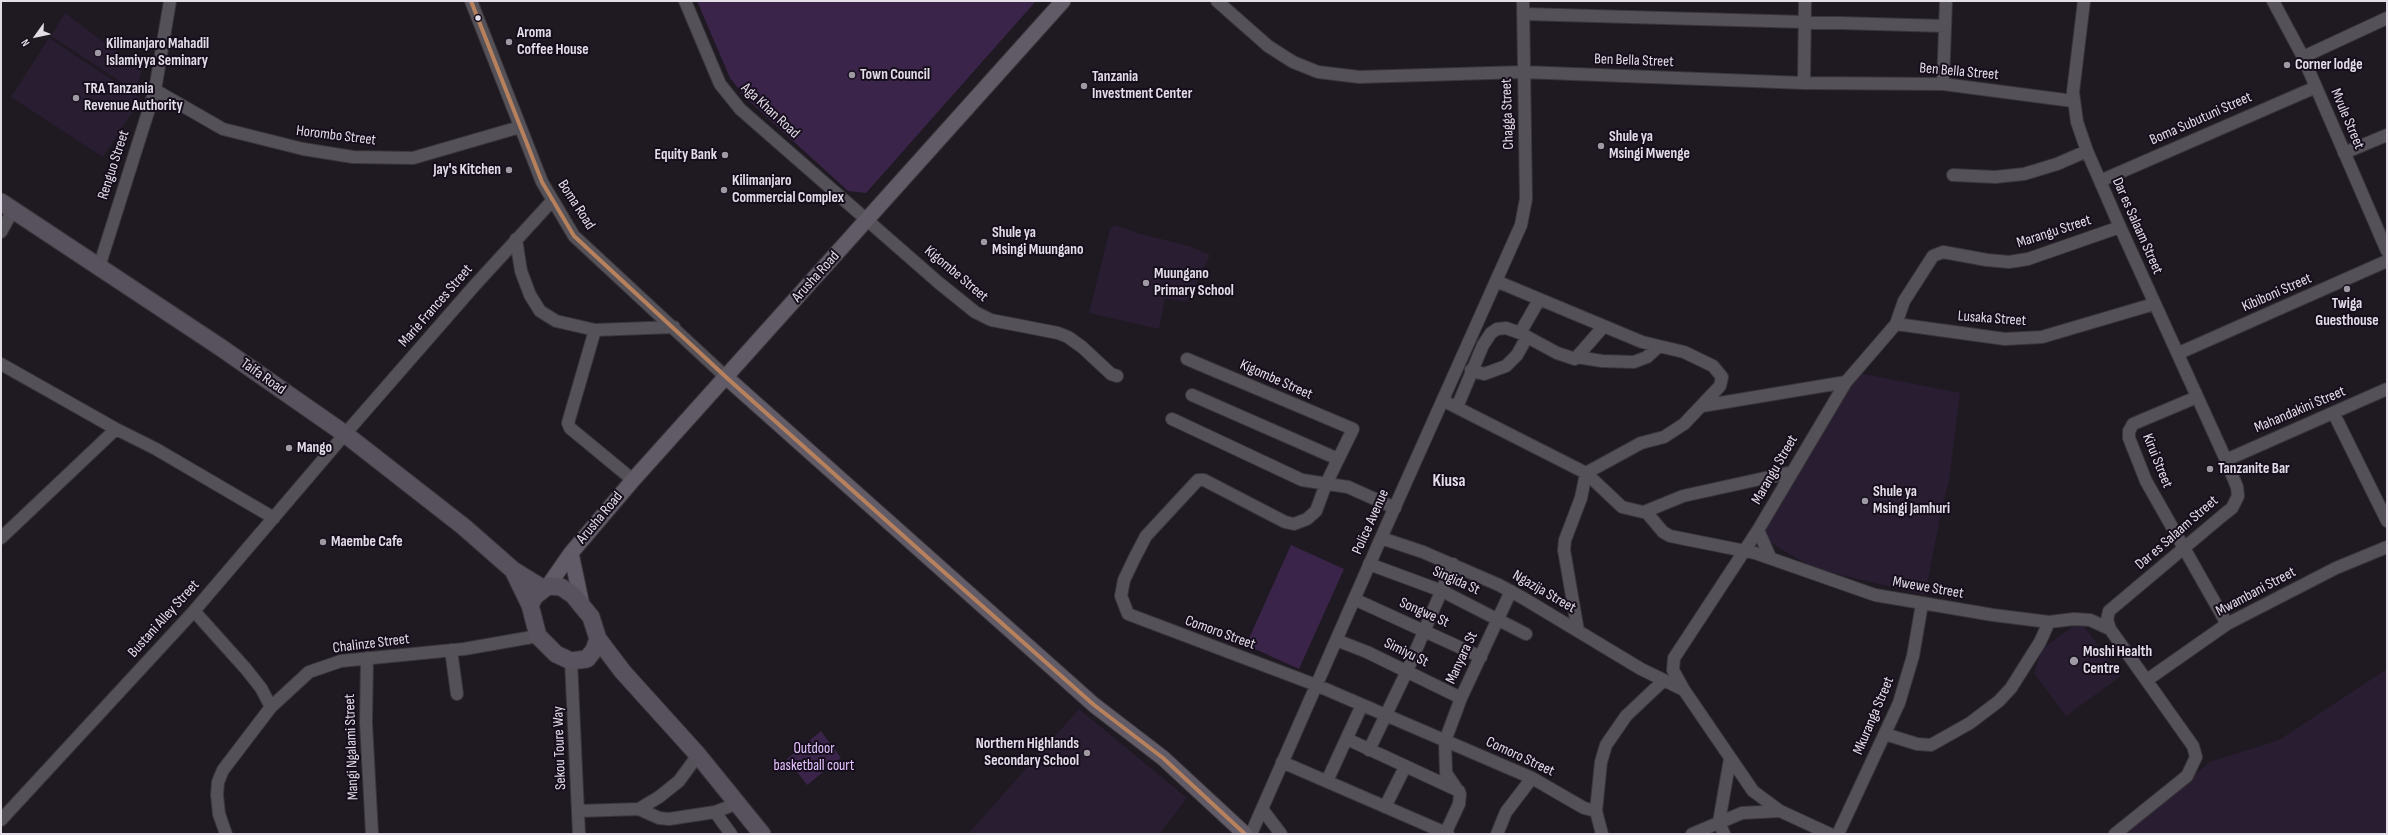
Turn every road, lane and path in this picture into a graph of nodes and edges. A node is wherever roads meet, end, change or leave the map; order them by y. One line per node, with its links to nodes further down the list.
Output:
1 (170, 1): 20 (street, Renguo Street)
2 (471, 1): 22 (street, Boma Road)
3 (685, 1): 30 (street, Aga Khan Road)
4 (1063, 1): 30 (main road, Arusha Road)
5 (1217, 1): 16 (street, Ben Bella Street)
6 (1524, 1): 11 (street, Chagga Street)
7 (1805, 1): 13 (street)
8 (1946, 1): 14 (street)
9 (2084, 1): 21 (street, Dar es Salaam Street)
10 (2273, 1): 15 (street, Mvule Street)
11 (1524, 14): 13 (street); 16 (street, Chagga Street)
12 (2387, 18): 15 (street)
13 (1805, 22): 14 (street); 17 (street)
14 (1945, 26): 18 (street)
15 (2303, 58): 19 (street, Mvule Street)
16 (1523, 72): 17 (street, Ben Bella Street); 31 (street, Chagga Street)
17 (1804, 83): 18 (street, Ben Bella Street)
18 (1944, 84): 21 (street, Ben Bella Street)
19 (2316, 87): 25 (street, Mvule Street); 27 (street, Boma Subutuni Street)
20 (155, 90): 22 (street, Horombo Street); 36 (street, Renguo Street)
21 (2073, 96): 24 (street, Dar es Salaam Street)
22 (520, 127): 28 (street, Boma Road)
23 (2387, 135): 25 (street)
24 (2087, 151): 26 (street); 27 (street, Dar es Salaam Street)
25 (2344, 153): 35 (street, Mvule Street)
26 (1953, 175)
27 (2100, 181): 32 (street, Dar es Salaam Street)
28 (552, 201): 34 (street, Marie Frances Street); 42 (street, Boma Road)
29 (7, 206): 33 (street); 36 (highway, Taifa Road)
30 (868, 219): 51 (street, Kigombe Street); 52 (main road, Arusha Road)
31 (1521, 225): 37 (street, Police Avenue)
32 (2120, 227): 39 (street, Dar es Salaam Street); 40 (street, Marangu Street)
33 (1, 232)
34 (516, 240): 43 (street); 63 (street, Marie Frances Street)
35 (2387, 253): 46 (street, Kibiboni Street)
36 (99, 267): 63 (highway, Taifa Road)
37 (1496, 281): 38 (street); 57 (street, Police Avenue)
38 (1539, 300): 41 (street); 44 (street)
39 (2154, 304): 40 (street, Lusaka Street); 46 (street, Dar es Salaam Street)
40 (1896, 324): 53 (street, Marangu Street)
41 (1604, 326): 45 (street); 47 (street)
42 (674, 327): 43 (street); 52 (street, Boma Road)
43 (595, 330): 68 (street)
44 (1524, 335): 47 (street); 50 (street); 50 (street)
45 (1659, 346): 47 (street); 58 (street)
46 (2179, 353): 56 (street, Dar es Salaam Street)
47 (1577, 357)
48 (1187, 359): 64 (street, Kigombe Street)
49 (1, 364): 62 (street)
50 (1471, 370): 59 (street)
51 (1117, 376)
52 (727, 378): 68 (main road, Arusha Road); 144 (main road)
53 (1846, 382): 58 (street); 66 (street, Marangu Street)
54 (2387, 389): 60 (street, Mahandakini Street)
55 (1192, 395): 64 (street)
56 (2197, 397): 65 (street, Dar es Salaam Street); 78 (street, Kirui Street)
57 (1444, 401): 59 (street); 70 (street, Police Avenue)
58 (1702, 406): 67 (street)
59 (1457, 408): 67 (street)
60 (2334, 414): 65 (street, Mahandakini Street); 73 (street)
61 (1172, 419): 69 (street)
62 (116, 429): 72 (street); 75 (street)
63 (345, 434): 72 (street, Bustani Alley Street); 84 (highway, Taifa Road)
64 (1338, 459): 69 (street)
65 (2226, 460): 78 (street, Dar es Salaam Street)
66 (1792, 472): 71 (street); 74 (street, Marangu Street)
67 (1586, 473): 71 (street); 98 (street)
68 (633, 480): 80 (main road, Arusha Road)
69 (1326, 484): 70 (street); 111 (street, Comoro Street)
70 (1395, 508): 76 (street, Police Avenue)
71 (1644, 512): 79 (street, Mwewe Street)
72 (274, 518): 92 (street, Bustani Alley Street)
73 (2387, 521)
74 (1758, 530): 79 (street, Marangu Street); 81 (street)
75 (1, 538)
76 (1380, 538): 82 (street, Police Avenue); 83 (street, Ngazija Street)
77 (2387, 547): 95 (street, Mwambani Street)
78 (2184, 549): 95 (street); 96 (street, Dar es Salaam Street)
79 (1745, 551): 81 (street, Mwewe Street); 112 (street, Marangu Street)
80 (571, 554): 85 (main road, Arusha Road); 91 (main road, Arusha Road)
81 (1770, 557): 89 (street, Mwewe Street)
82 (1369, 564): 86 (street, Singida St); 88 (street, Police Avenue)
83 (1453, 564): 86 (street); 87 (street, Ngazija Street)
84 (513, 570): 85 (highway, Taifa Road); 90 (highway, Taifa Road)
85 (546, 588): 90 (highway); 91 (highway)
86 (1442, 591): 93 (street, Singida St); 97 (street)
87 (1511, 591): 93 (street, Manyara St); 98 (street, Ngazija Street)
88 (1354, 599): 97 (street, Songwe St); 102 (street, Police Avenue)
89 (1922, 604): 94 (street, Mwewe Street); 118 (street, Mkuranga Street)
90 (530, 605): 100 (highway)
91 (582, 605): 101 (highway)
92 (194, 611): 116 (street); 137 (street, Bustani Alley Street)
93 (1498, 619): 99 (street, Singida St); 104 (street, Manyara St)
94 (2049, 622): 96 (street, Mwewe Street); 118 (street)
95 (2227, 624): 109 (street, Mwambani Street)
96 (2110, 629): 109 (street)
97 (1425, 630): 104 (street, Songwe St); 107 (street)
98 (1578, 631): 110 (street, Ngazija Street)
99 (1526, 634)
100 (538, 636): 103 (street, Chalinze Street); 106 (highway)
101 (598, 639): 106 (highway); 108 (highway)
102 (1336, 640): 107 (street, Simiyu St); 111 (street, Police Avenue)
103 (451, 650): 105 (street, Chalinze Street); 113 (street)
104 (1480, 657): 114 (street, Manyara St)
105 (366, 658): 116 (street, Chalinze Street); 140 (street, Mangi Ngalami Street)
106 (579, 660): 108 (highway); 133 (street, Sekou Toure Way)
107 (1407, 671): 114 (street, Simiyu St); 117 (street)
108 (623, 672): 122 (highway)
109 (2147, 680): 154 (street)
110 (1662, 681): 112 (street, Ngazija Street); 134 (street)
111 (1316, 685): 115 (street, Comoro Street); 124 (street, Police Avenue)
112 (1684, 690): 123 (street, Marangu Street)
113 (457, 694)
114 (1461, 698): 120 (street, Manyara St)
115 (1362, 705): 117 (street, Comoro Street); 119 (street)
116 (271, 707): 139 (street, Chalinze Street)
117 (1384, 714): 120 (street, Comoro Street); 121 (street)
118 (1885, 734): 153 (street, Mkuranga Street)
119 (1347, 739): 121 (street); 127 (street)
120 (1445, 741): 126 (street, Comoro Street); 128 (street)
121 (1369, 750): 125 (street)
122 (698, 755): 129 (highway); 131 (street)
123 (1730, 759): 136 (street, Marangu Street); 138 (street)
124 (1282, 762): 127 (street); 132 (street, Police Avenue)
125 (1405, 767): 128 (street); 130 (street)
126 (1532, 778): 134 (street, Comoro Street); 148 (street)
127 (1327, 781): 130 (street)
128 (1460, 792): 147 (street)
129 (738, 803): 135 (street); 143 (highway)
130 (1385, 807): 147 (street)
131 (639, 809): 133 (street); 135 (street)
132 (1262, 809): 145 (street, Police Avenue); 146 (street)
133 (578, 811): 141 (street, Sekou Toure Way)
134 (1596, 811): 149 (street)
135 (715, 812): 142 (street)
136 (1780, 812): 138 (street); 152 (street, Marangu Street)
137 (1, 820)
138 (1719, 822): 150 (street); 151 (street)
139 (226, 834)
140 (372, 834)
141 (579, 834)
142 (731, 834)
143 (762, 834)
144 (1245, 834)
145 (1251, 834)
146 (1281, 834)
147 (1446, 834)
148 (1497, 834)
149 (1602, 834)
150 (1692, 834)
151 (1724, 834)
152 (1830, 834)
153 (1838, 834)
154 (2115, 834)

